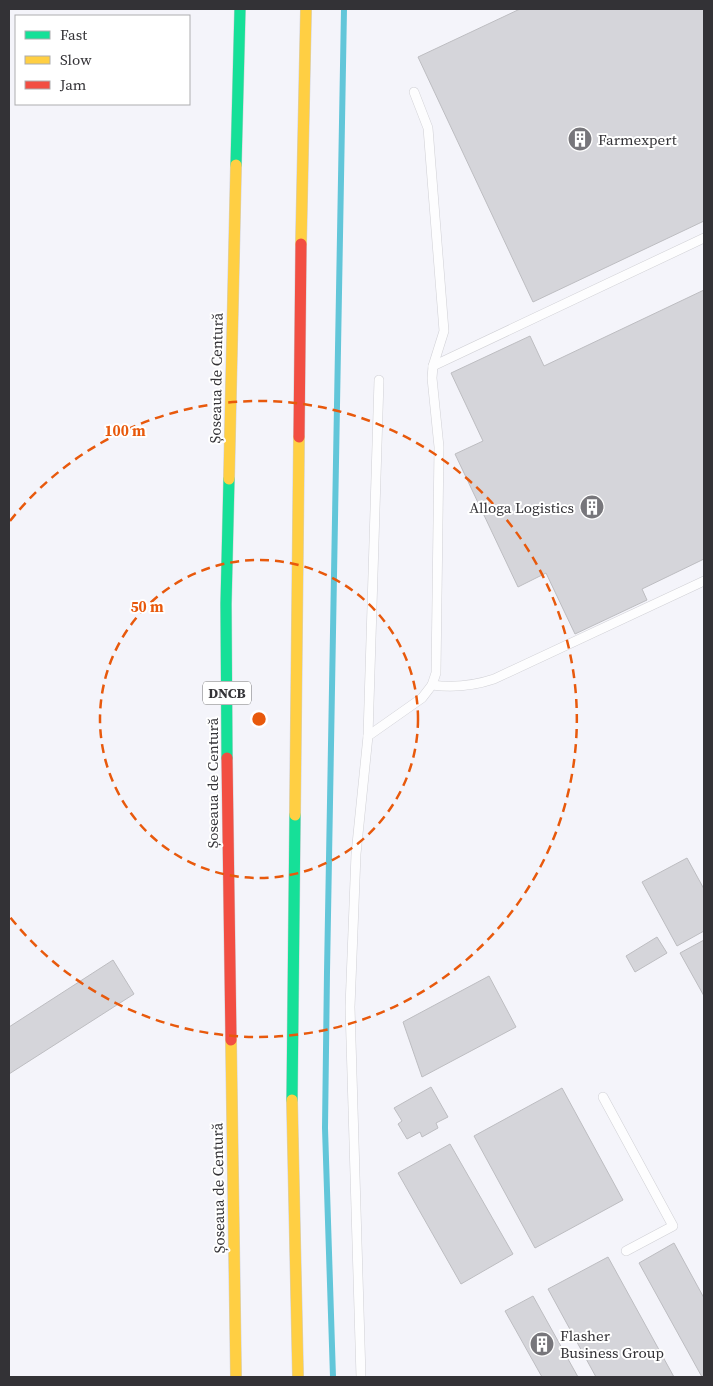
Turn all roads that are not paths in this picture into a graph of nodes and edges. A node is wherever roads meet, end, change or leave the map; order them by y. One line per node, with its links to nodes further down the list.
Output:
1 (240, 9): 12 (main road, Șoseaua de Centură / DNCB)
2 (306, 9): 13 (main road)
3 (414, 92): 5 (lane)
4 (704, 238): 5 (lane)
5 (434, 366): 8 (lane)
6 (379, 380): 9 (lane)
7 (704, 581): 8 (lane)
8 (432, 685): 9 (lane)
9 (368, 736): 14 (lane)
10 (603, 1097): 11 (lane)
11 (626, 1251)
12 (236, 1377)
13 (298, 1377)
14 (361, 1377)

